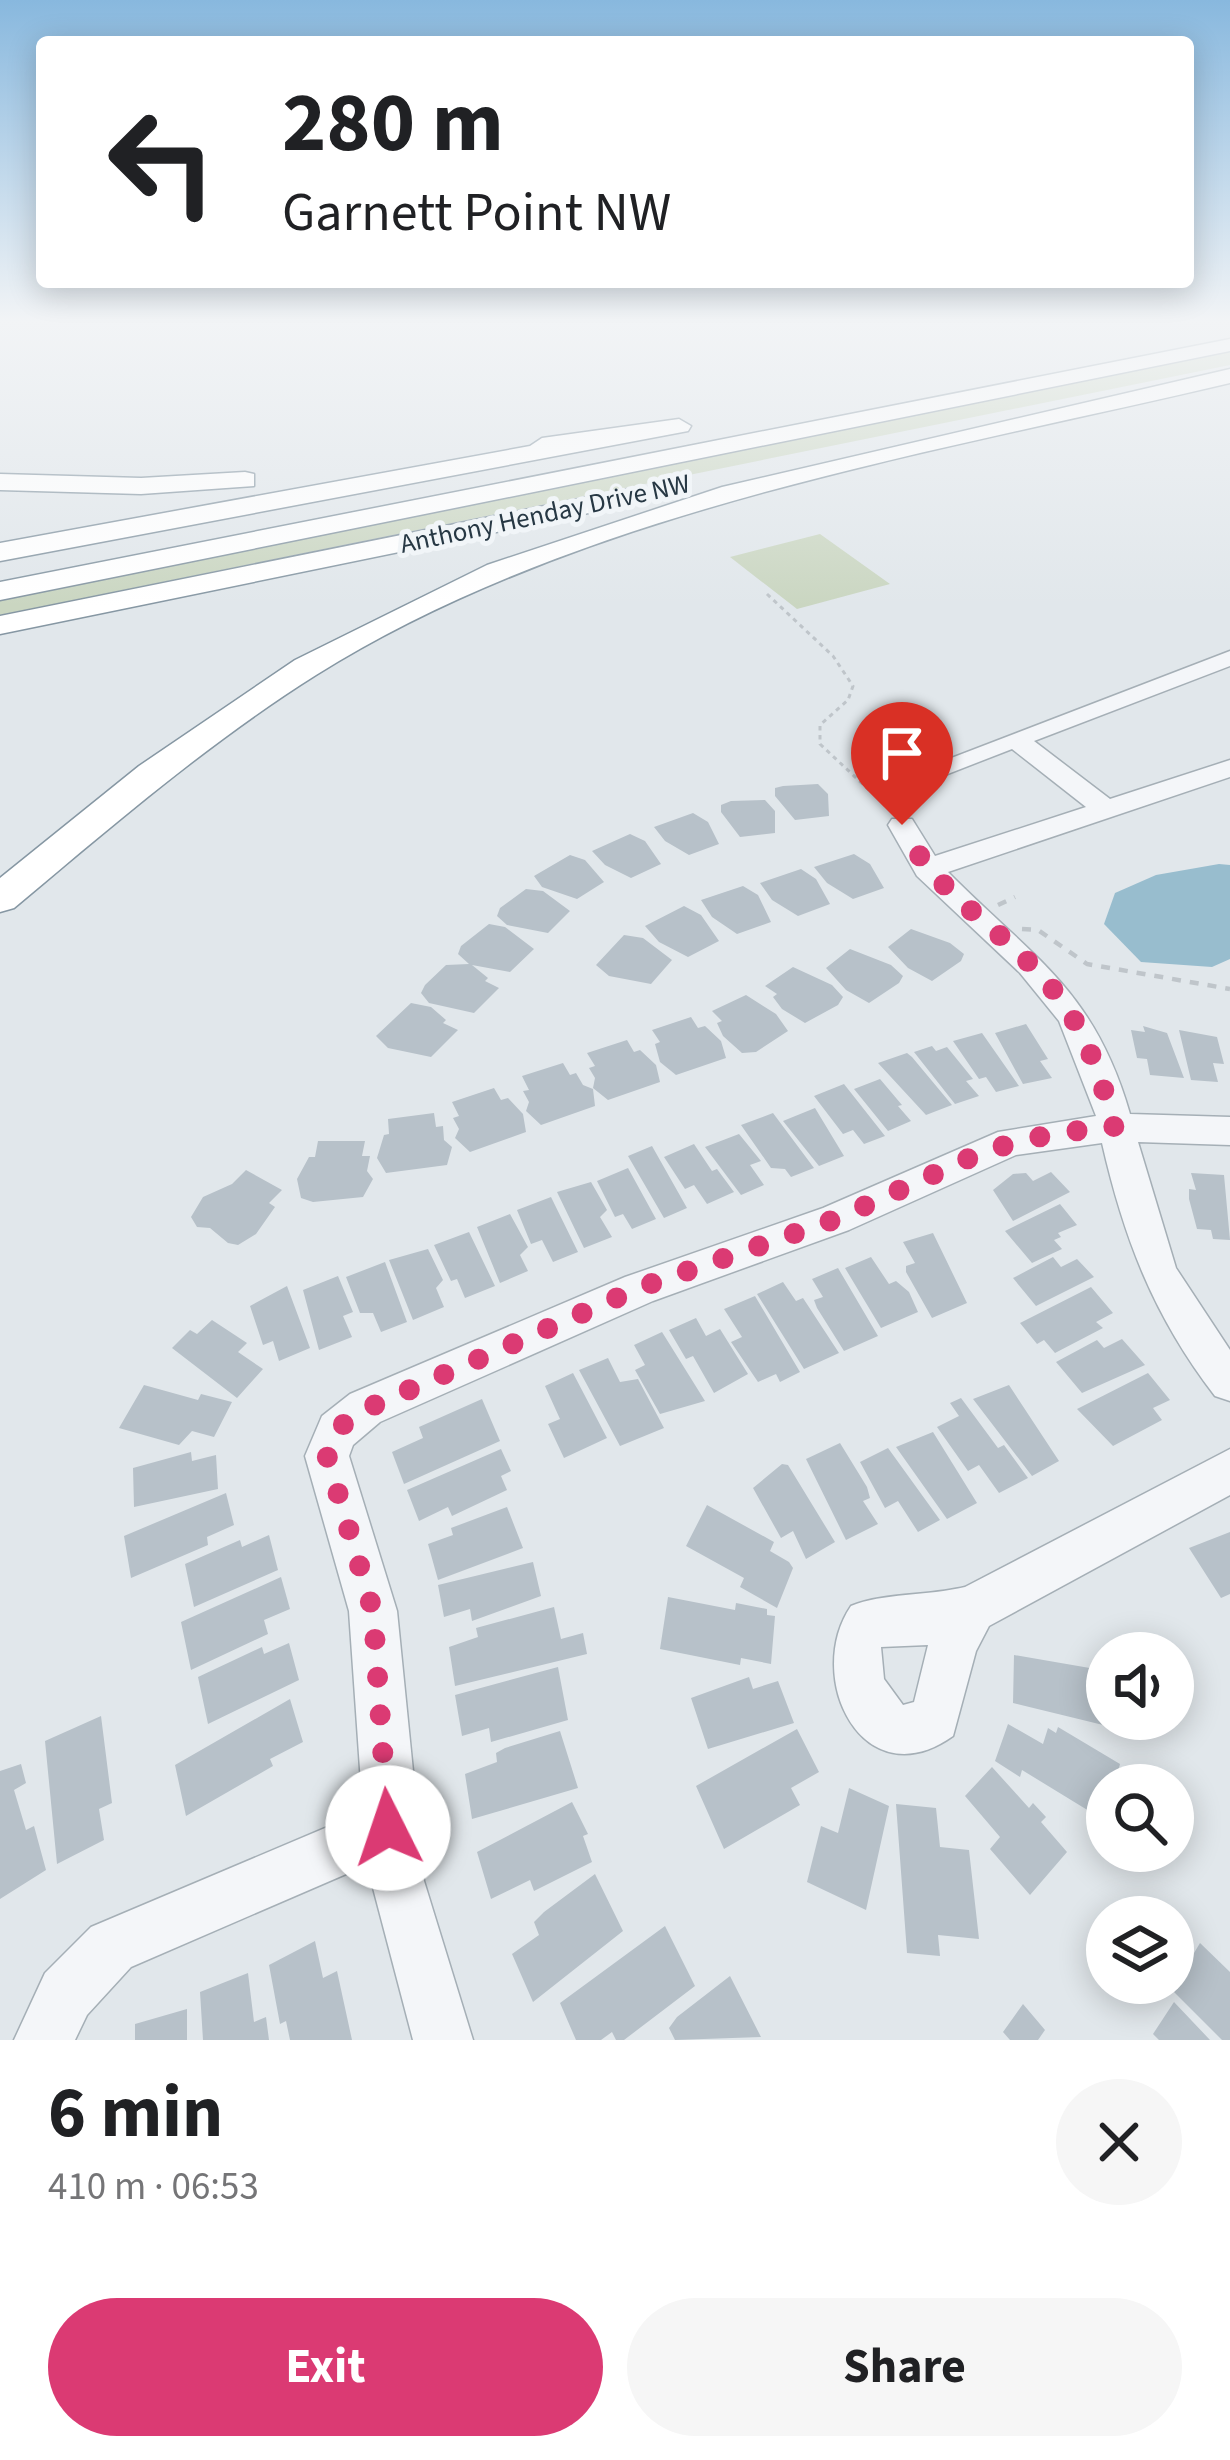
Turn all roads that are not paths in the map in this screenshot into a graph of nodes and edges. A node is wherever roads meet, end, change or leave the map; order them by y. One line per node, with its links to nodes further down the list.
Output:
1 (754, 415): 5 (highway)
2 (865, 415): 8 (highway, Anthony Henday Drive NW)
3 (1032, 415): 9 (highway, Anthony Henday Drive NW)
4 (1060, 415): 17 (highway)
5 (749, 416)
6 (0, 482): 7 (highway)
7 (0, 552)
8 (0, 591)
9 (0, 625)
10 (1229, 657): 11 (street)
11 (1016, 740): 13 (street); 14 (street)
12 (1230, 768): 14 (street)
13 (894, 785)
14 (1106, 809): 16 (street)
15 (902, 825): 16 (street)
16 (927, 869): 18 (street)
17 (0, 899)
18 (1114, 1127): 19 (street); 20 (street); 23 (street)
19 (1230, 1131)
20 (1230, 1382)
21 (1230, 1471): 22 (street)
22 (972, 1609)
23 (388, 1828): 24 (street); 25 (street)
24 (44, 2040)
25 (443, 2040)

